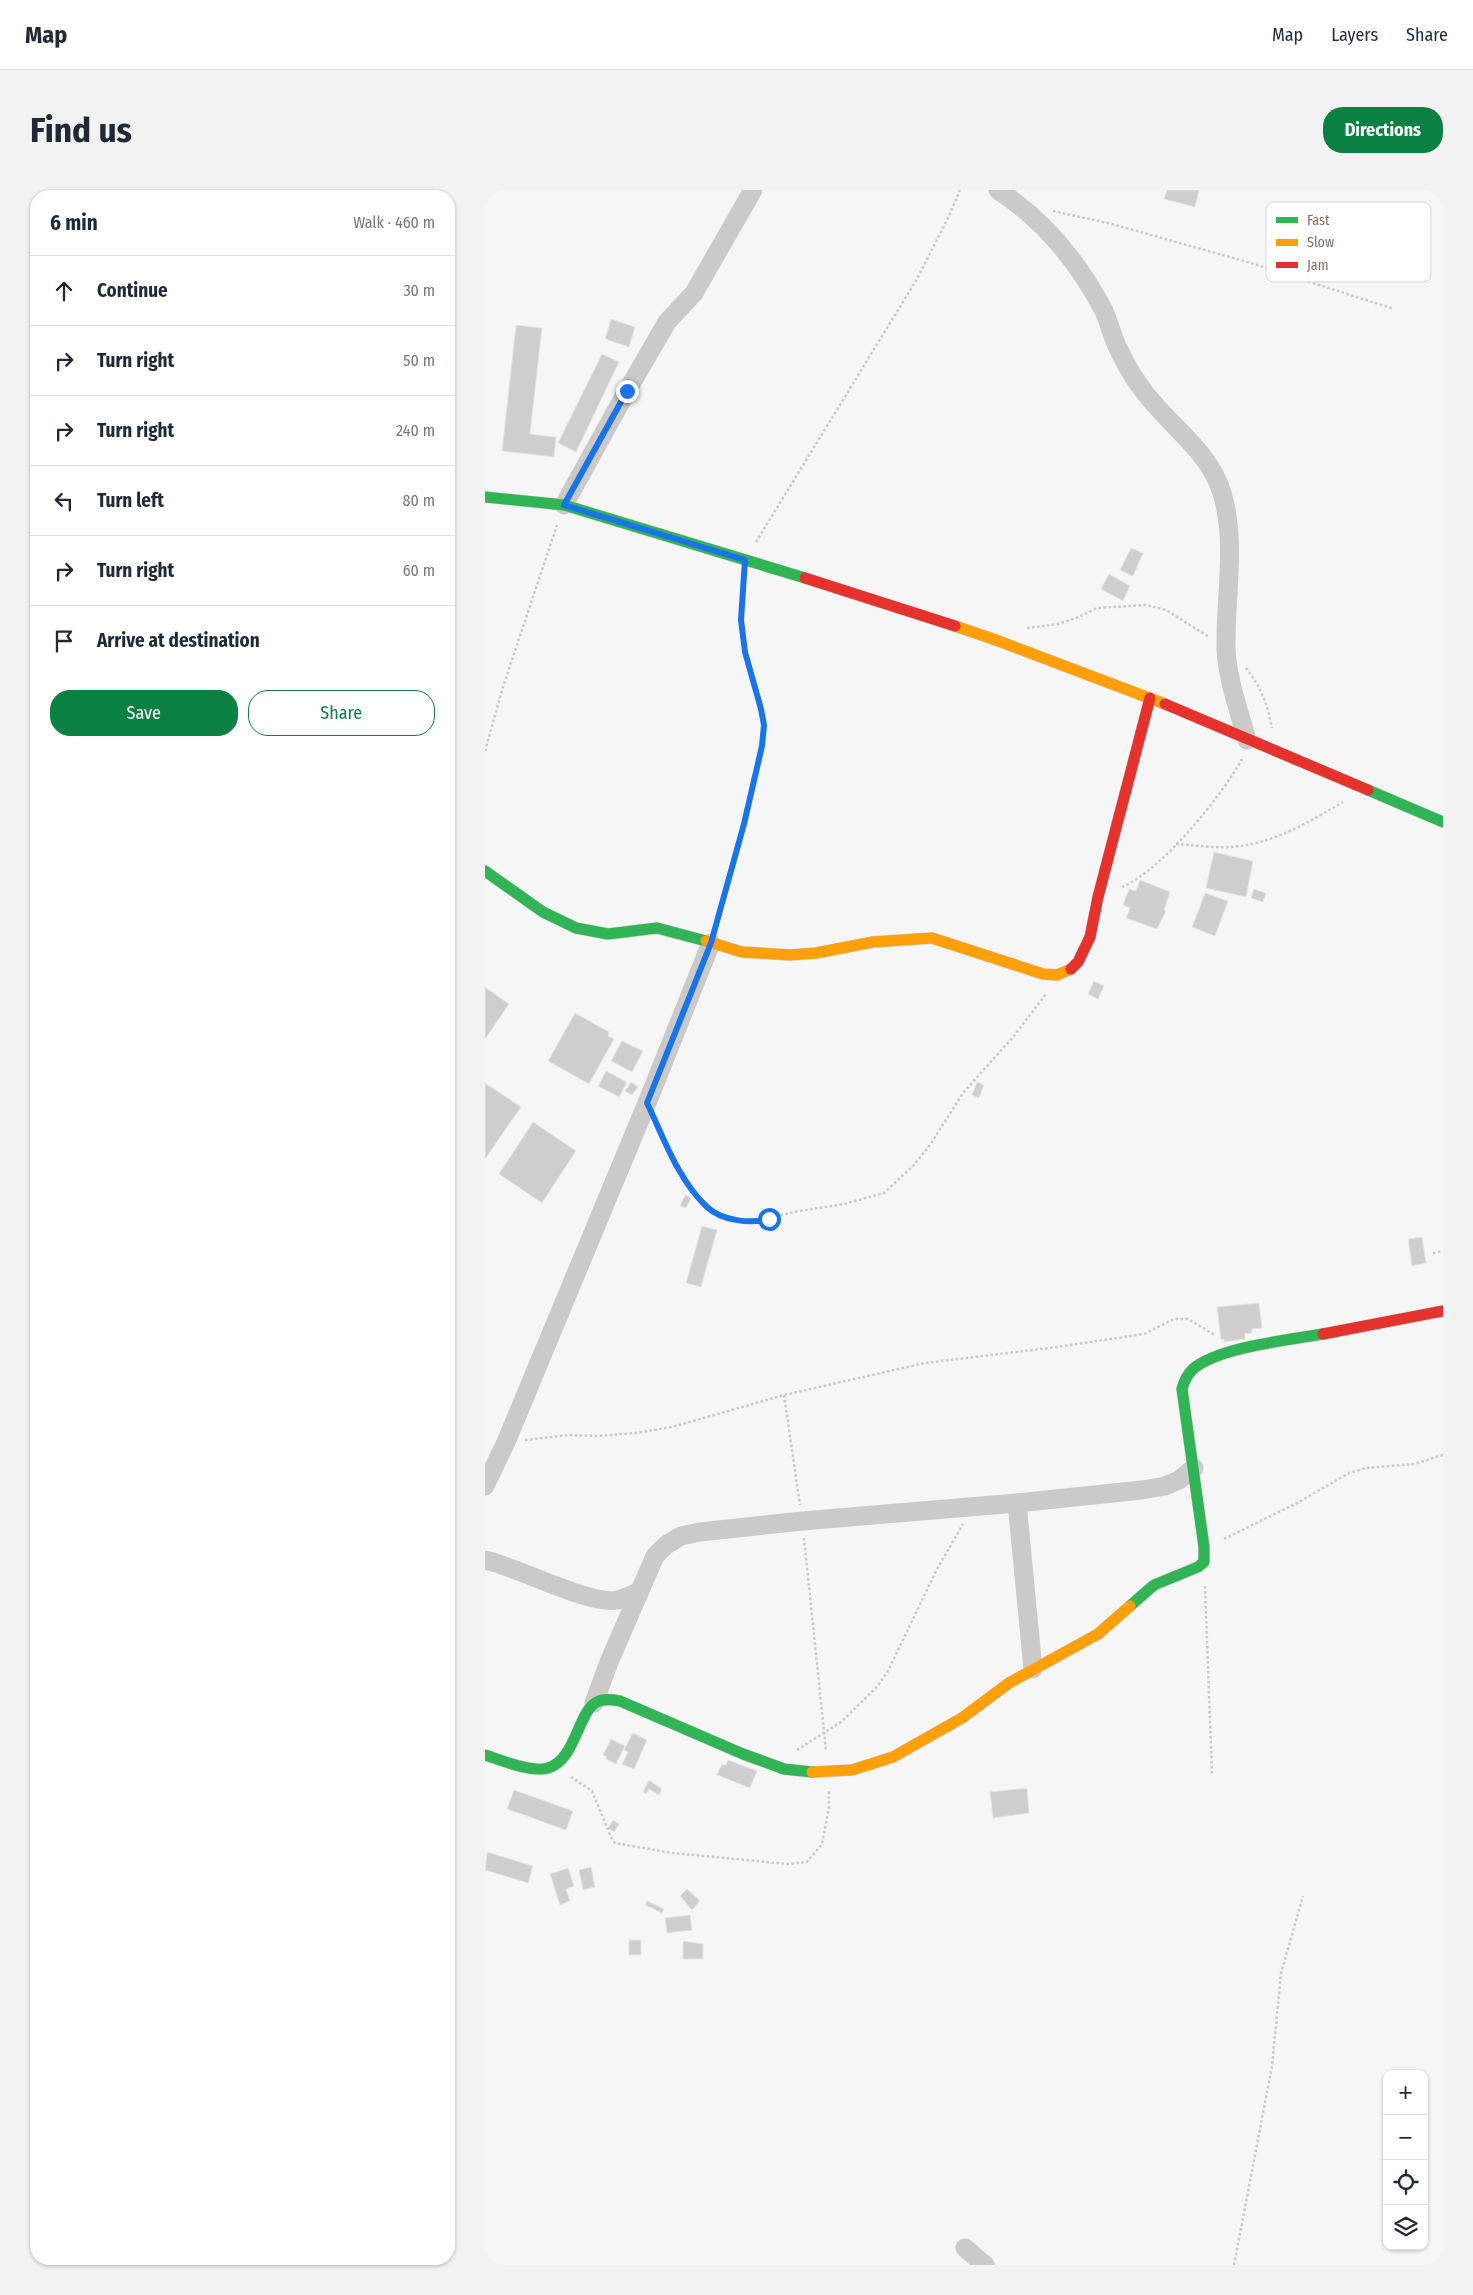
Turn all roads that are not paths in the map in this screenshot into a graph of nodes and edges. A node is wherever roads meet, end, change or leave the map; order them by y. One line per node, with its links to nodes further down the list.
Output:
1 (753, 190): 4 (street)
2 (998, 190): 6 (street)
3 (485, 497): 4 (street)
4 (564, 505): 5 (street)
5 (1150, 698): 6 (street); 9 (street)
6 (1247, 740): 7 (street)
7 (1443, 822)
8 (485, 871): 9 (street)
9 (711, 943): 12 (street)
10 (1443, 1311): 11 (street)
11 (1193, 1468): 13 (street); 16 (street)
12 (485, 1486)
13 (1017, 1503): 15 (street); 16 (street)
14 (485, 1560): 15 (street)
15 (640, 1591): 17 (street)
16 (1033, 1669): 17 (street)
17 (595, 1702): 18 (street)
18 (485, 1755)
19 (965, 2248): 20 (street)
20 (985, 2265)

